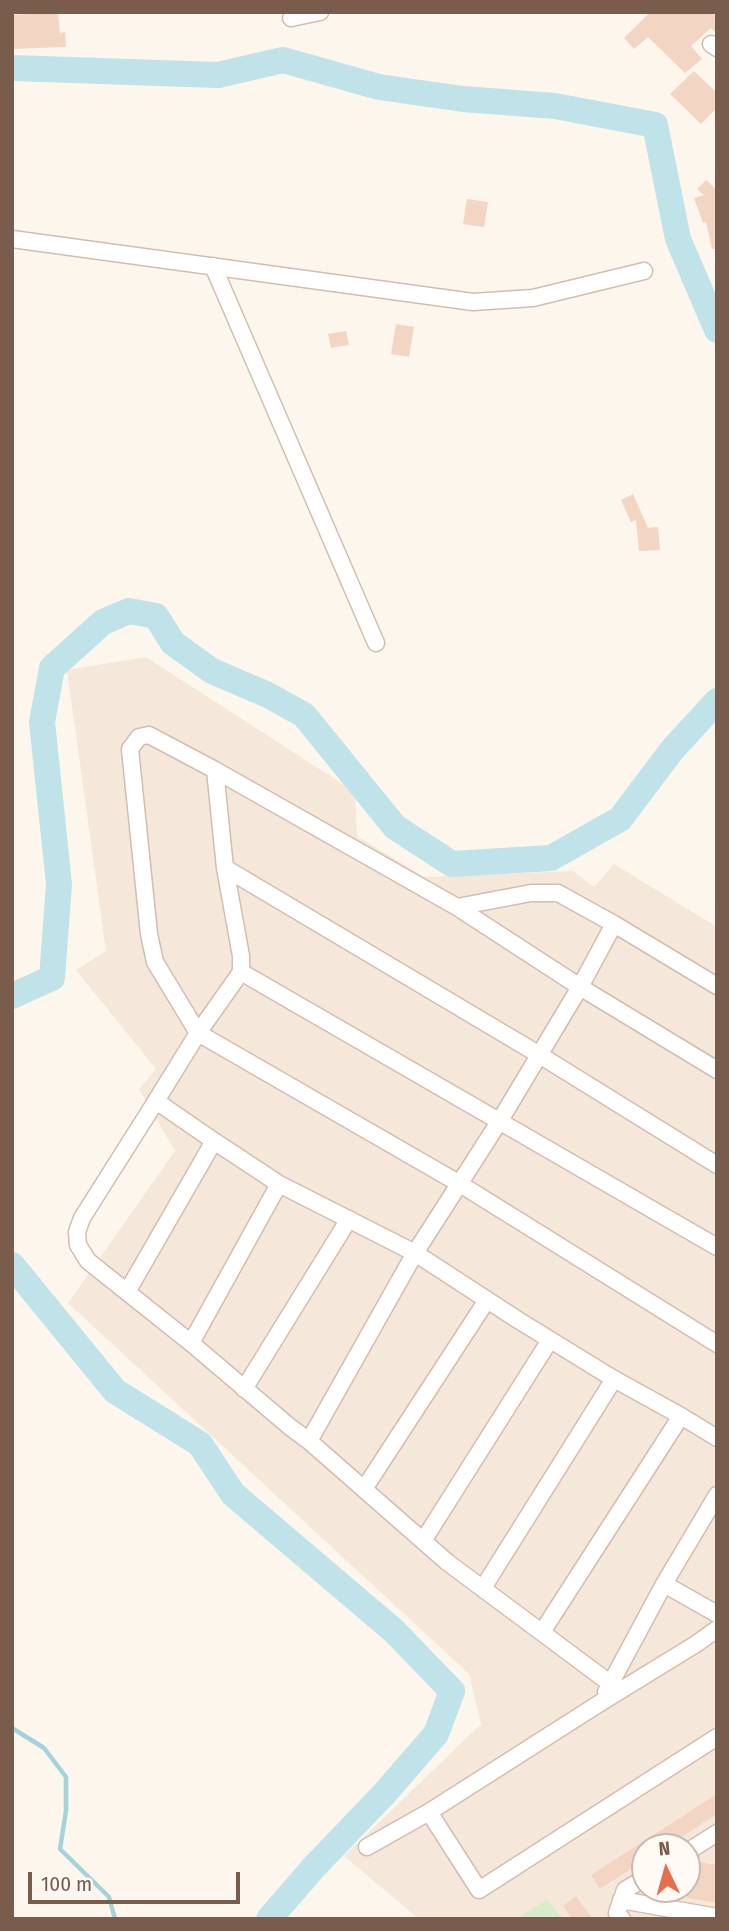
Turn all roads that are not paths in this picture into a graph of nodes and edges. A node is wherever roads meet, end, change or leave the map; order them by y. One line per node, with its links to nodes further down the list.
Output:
1 (320, 12): 2 (street)
2 (291, 18)
3 (12, 239): 4 (street)
4 (213, 266): 5 (street); 6 (street)
5 (644, 271)
6 (376, 643)
7 (215, 769): 8 (street); 9 (street); 14 (street)
8 (225, 868): 11 (street); 15 (street)
9 (457, 907): 10 (street); 13 (street)
10 (614, 924): 12 (street); 13 (street)
11 (241, 972): 14 (street); 18 (street)
12 (717, 985)
13 (580, 987): 15 (street); 16 (street)
14 (198, 1033): 17 (street); 22 (street)
15 (538, 1054): 18 (street); 20 (street)
16 (717, 1070)
17 (156, 1101): 19 (street); 26 (street)
18 (499, 1122): 22 (street); 24 (street)
19 (214, 1141): 21 (street); 26 (street)
20 (717, 1165)
21 (279, 1184): 23 (street); 29 (street)
22 (460, 1184): 25 (street); 30 (street)
23 (349, 1219): 25 (street); 32 (street)
24 (717, 1247)
25 (415, 1253): 27 (street); 35 (street)
26 (127, 1292): 29 (street)
27 (487, 1300): 28 (street); 36 (street)
28 (550, 1339): 31 (street); 38 (street)
29 (191, 1343): 32 (street)
30 (717, 1344)
31 (614, 1379): 33 (street); 40 (street)
32 (244, 1389): 35 (street)
33 (681, 1416): 34 (street); 43 (street)
34 (717, 1438)
35 (309, 1441): 36 (street)
36 (364, 1489): 38 (street)
37 (717, 1495): 39 (street)
38 (423, 1541): 40 (street)
39 (664, 1584): 41 (street); 44 (street)
40 (482, 1588): 43 (street)
41 (717, 1614)
42 (717, 1629): 45 (street)
43 (542, 1632): 44 (street)
44 (611, 1684): 45 (street)
45 (600, 1703): 47 (street)
46 (717, 1737): 47 (street)
47 (429, 1812): 48 (street)
48 (367, 1847)
49 (631, 1886): 50 (street)
50 (621, 1900): 51 (street); 52 (street)
51 (717, 1917)
52 (622, 1919)

